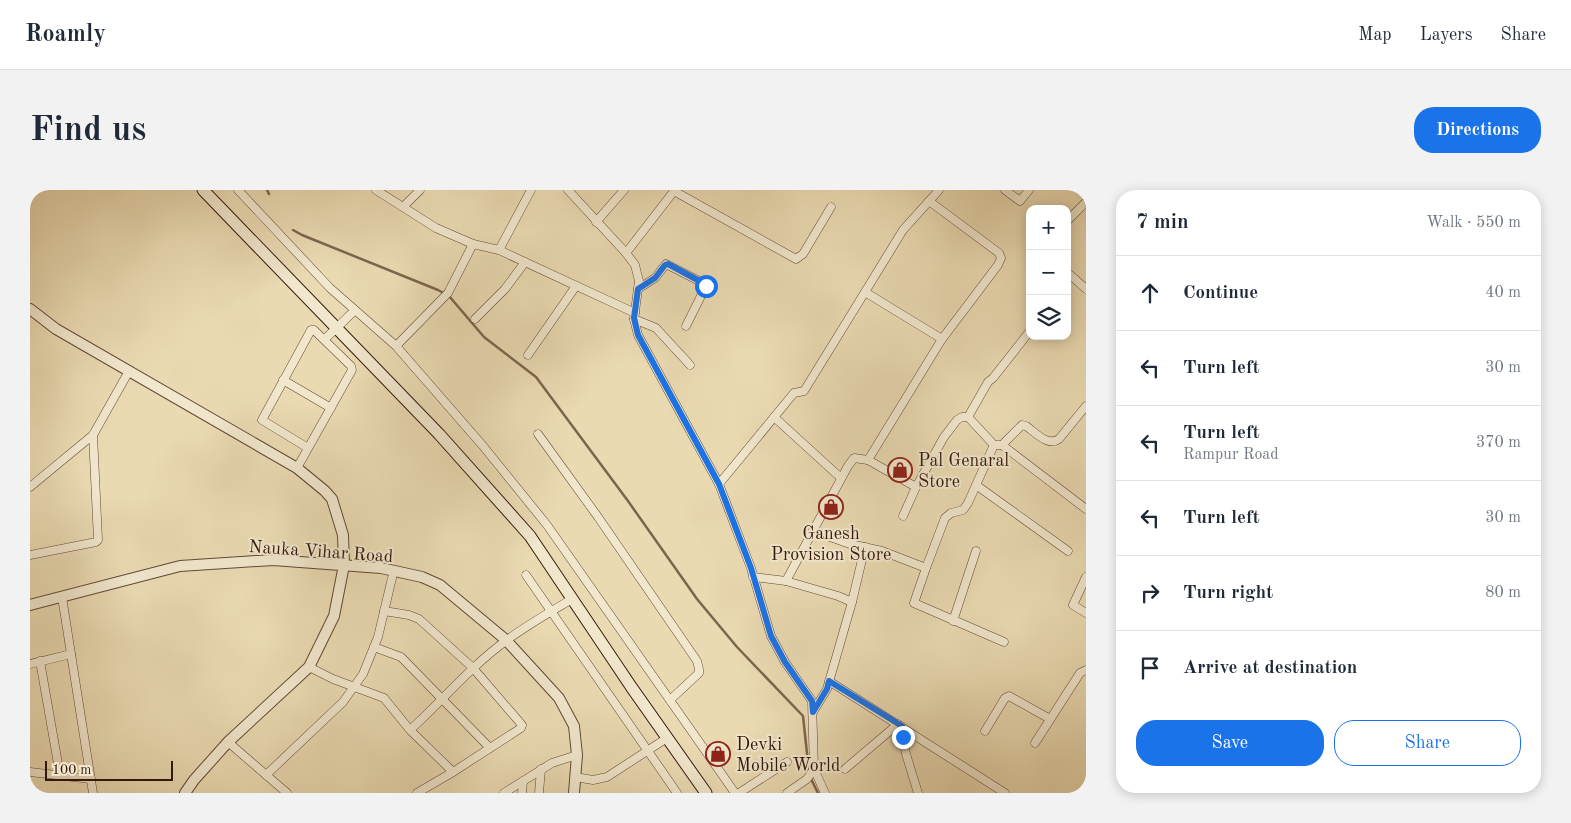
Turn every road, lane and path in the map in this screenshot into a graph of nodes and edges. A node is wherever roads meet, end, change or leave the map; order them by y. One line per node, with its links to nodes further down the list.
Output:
1 (204, 190): 31 (main road)
2 (238, 190): 27 (street)
3 (376, 190): 13 (street)
4 (420, 190): 13 (street)
5 (531, 190): 18 (street)
6 (568, 190): 16 (street)
7 (624, 190): 16 (street)
8 (939, 190): 11 (street)
9 (1005, 190): 10 (street)
10 (1029, 190)
11 (929, 200): 25 (street); 33 (street)
12 (1086, 202): 15 (street)
13 (403, 207): 17 (street)
14 (832, 207): 19 (street)
15 (1071, 216)
16 (596, 222): 19 (street)
17 (473, 244): 18 (street); 35 (street)
18 (499, 250): 20 (street)
19 (626, 253): 23 (street)
20 (525, 262): 22 (street); 29 (street)
21 (1071, 275): 24 (street)
22 (576, 286): 28 (street); 36 (street)
23 (638, 289): 28 (street); 30 (street)
24 (1086, 289)
25 (865, 292): 33 (street); 42 (street)
26 (30, 309): 38 (street)
27 (355, 310): 31 (street); 35 (street)
28 (634, 316): 37 (street); 51 (street)
29 (475, 319)
30 (686, 326)
31 (336, 327): 34 (street); 70 (main road)
32 (1026, 336): 43 (street)
33 (942, 339): 48 (street)
34 (325, 340): 39 (street); 41 (street)
35 (396, 346): 89 (street)
36 (528, 354)
37 (690, 365)
38 (125, 379): 45 (street); 49 (street)
39 (284, 380): 41 (street); 47 (street)
40 (1086, 406): 46 (street)
41 (331, 408): 47 (street)
42 (774, 417): 50 (street); 51 (street)
43 (968, 417): 46 (street); 54 (street)
44 (538, 434): 89 (street)
45 (93, 436): 53 (street); 61 (street)
46 (998, 445): 52 (street); 55 (street)
47 (308, 448): 49 (street)
48 (868, 460): 50 (street); 54 (street)
49 (297, 468): 62 (street)
50 (841, 478): 57 (street)
51 (719, 484): 65 (street)
52 (976, 485): 60 (street); 63 (street)
53 (30, 487)
54 (916, 487): 56 (street)
55 (1086, 509)
56 (903, 516)
57 (813, 532): 58 (street); 68 (street)
58 (865, 546): 63 (street); 71 (street)
59 (976, 551): 76 (street)
60 (1068, 551)
61 (30, 555)
62 (344, 565): 69 (street, Nauka Vihar Road); 77 (street, Nauka Vihar Road); 83 (street)
63 (926, 568): 76 (street)
64 (526, 575): 74 (street)
65 (753, 577): 68 (street); 90 (street)
66 (1086, 577): 75 (street)
67 (392, 578): 73 (street)
68 (786, 581): 71 (street)
69 (62, 597): 72 (street, Nauka Vihar Road); 80 (street)
70 (572, 599): 74 (street); 95 (main road)
71 (852, 602): 86 (street)
72 (30, 605)
73 (384, 612): 79 (street); 84 (street)
74 (551, 612): 77 (street); 99 (street)
75 (1086, 613)
76 (953, 620): 78 (street)
77 (506, 640): 84 (street); 100 (street, Nauka Vihar Road)
78 (1004, 642)
79 (374, 647): 87 (street); 88 (street)
80 (71, 654): 81 (street); 110 (street)
81 (40, 662): 82 (street); 107 (street)
82 (30, 664)
83 (309, 667): 87 (street); 96 (street)
84 (473, 668): 88 (street); 98 (street)
85 (1086, 670): 91 (street)
86 (829, 681): 90 (street); 92 (street)
87 (354, 687): 93 (street); 108 (street)
88 (443, 700): 93 (street); 98 (street)
89 (670, 700): 122 (street)
90 (813, 712): 104 (street)
91 (1050, 719): 94 (street); 97 (street)
92 (900, 725): 102 (street); 126 (street); 127 (street)
93 (410, 730): 106 (street)
94 (985, 731)
95 (667, 738): 99 (street); 121 (main road)
96 (228, 742): 108 (street); 113 (street)
97 (1035, 743)
98 (490, 748): 106 (street)
99 (648, 750): 109 (street); 120 (street)
100 (577, 755): 103 (street); 109 (street, Nauka Vihar Road)
101 (787, 762): 123 (street)
102 (845, 769)
103 (541, 770): 111 (street); 118 (street)
104 (813, 770): 124 (street); 125 (street)
105 (30, 772): 107 (street)
106 (453, 772): 115 (street)
107 (60, 775): 110 (street)
108 (266, 775): 114 (street)
109 (575, 777): 119 (street, Nauka Vihar Road)
110 (91, 779): 112 (street)
111 (523, 781): 116 (street); 117 (street)
112 (93, 793)
113 (184, 793)
114 (287, 793)
115 (417, 793)
116 (504, 793)
117 (522, 793)
118 (539, 793)
119 (574, 793)
120 (677, 793)
121 (706, 793)
122 (735, 793)
123 (739, 793)
124 (787, 793)
125 (825, 793)
126 (918, 793)
127 (1005, 793)

